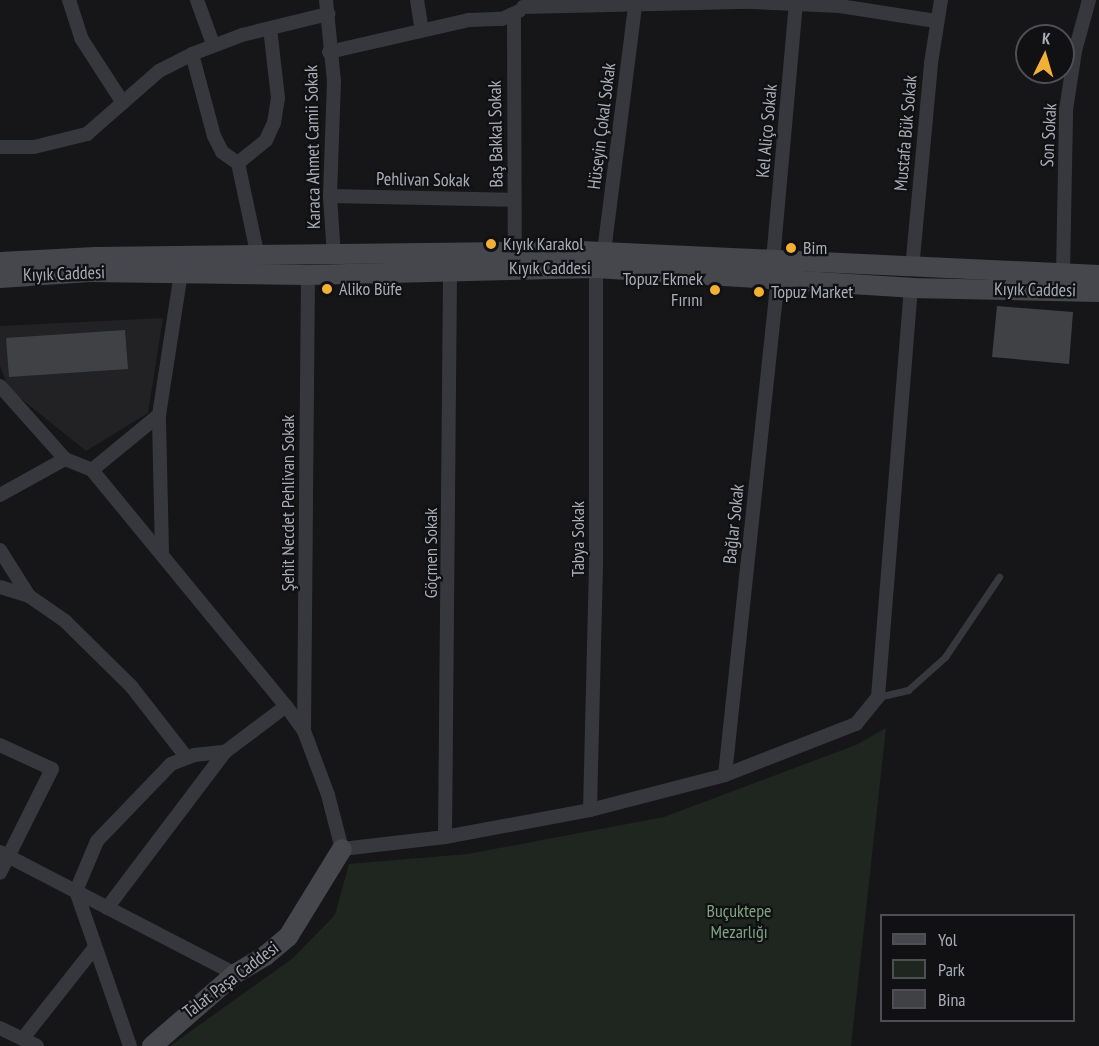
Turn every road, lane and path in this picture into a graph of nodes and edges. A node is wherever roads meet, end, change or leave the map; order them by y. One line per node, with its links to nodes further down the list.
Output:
1 (69, 0): 18 (street)
2 (197, 0): 15 (street)
3 (417, 0): 14 (street)
4 (941, 0): 12 (street, Mustafa Bük Sokak)
5 (1089, 0): 32 (street, Son Sokak)
6 (751, 1): 7 (street); 8 (street)
7 (668, 2): 9 (street)
8 (796, 4): 12 (street); 29 (street, Kel Aliço Sokak)
9 (635, 5): 11 (street); 26 (street, Hüseyin Çokal Sokak)
10 (327, 7): 13 (street); 16 (street, Karaca Ahmet Camii Sokak)
11 (522, 8): 14 (street); 22 (street, Baş Bakkal Sokak)
12 (936, 21): 35 (street, Mustafa Bük Sokak)
13 (270, 28): 15 (street); 20 (street)
14 (422, 31): 16 (street)
15 (213, 44): 17 (street)
16 (329, 52): 21 (street, Karaca Ahmet Camii Sokak)
17 (192, 54): 18 (street); 20 (street)
18 (123, 103): 19 (street)
19 (0, 147)
20 (238, 164): 24 (street)
21 (330, 196): 22 (street, Pehlivan Sokak); 25 (street, Karaca Ahmet Camii Sokak)
22 (514, 200): 23 (street, Baş Bakkal Sokak)
23 (515, 252): 25 (main road, Kıyık Caddesi); 26 (main road, Kıyık Caddesi)
24 (258, 257): 27 (main road, Kıyık Caddesi); 28 (main road, Kıyık Caddesi)
25 (334, 257): 28 (main road, Kıyık Caddesi)
26 (600, 260): 29 (main road, Kıyık Caddesi); 30 (main road, Kıyık Caddesi); 54 (street, Tabya Sokak)
27 (0, 262)
28 (307, 266): 30 (main road, Kıyık Caddesi); 31 (main road, Kıyık Caddesi); 49 (street, Şehit Necdet Pehlivan Sokak)
29 (775, 268): 35 (main road, Kıyık Caddesi); 53 (street, Bağlar Sokak)
30 (450, 270): 55 (street, Göçmen Sokak)
31 (181, 273): 34 (main road, Kıyık Caddesi); 38 (street)
32 (1063, 273): 33 (main road, Kıyık Caddesi); 35 (main road, Kıyık Caddesi)
33 (1099, 275)
34 (0, 278)
35 (912, 278): 36 (main road, Kıyık Caddesi); 47 (street, Mustafa Bük Sokak)
36 (1099, 292)
37 (0, 386): 39 (street)
38 (159, 415): 40 (street); 43 (street)
39 (65, 459): 40 (street); 41 (street)
40 (92, 470): 43 (street)
41 (0, 495)
42 (0, 550): 46 (street)
43 (162, 552): 48 (street)
44 (999, 577): 47 (lane)
45 (0, 587): 46 (street)
46 (29, 596): 52 (street)
47 (878, 697): 53 (street)
48 (286, 706): 49 (street); 51 (street)
49 (304, 731): 56 (street)
50 (0, 745): 57 (street)
51 (225, 752): 52 (street); 60 (street)
52 (187, 758): 59 (street)
53 (725, 775): 54 (street)
54 (590, 810): 55 (street)
55 (445, 837): 56 (street)
56 (342, 849): 62 (main road, Talat Paşa Caddesi)
57 (4, 853): 58 (street); 59 (street)
58 (0, 873)
59 (76, 891): 60 (street); 61 (street)
60 (107, 908): 62 (street)
61 (95, 947): 64 (street); 66 (street)
62 (235, 974): 67 (main road, Talat Paşa Caddesi)
63 (0, 1028): 64 (street)
64 (24, 1037): 65 (street)
65 (37, 1046)
66 (130, 1046)
67 (152, 1046)

